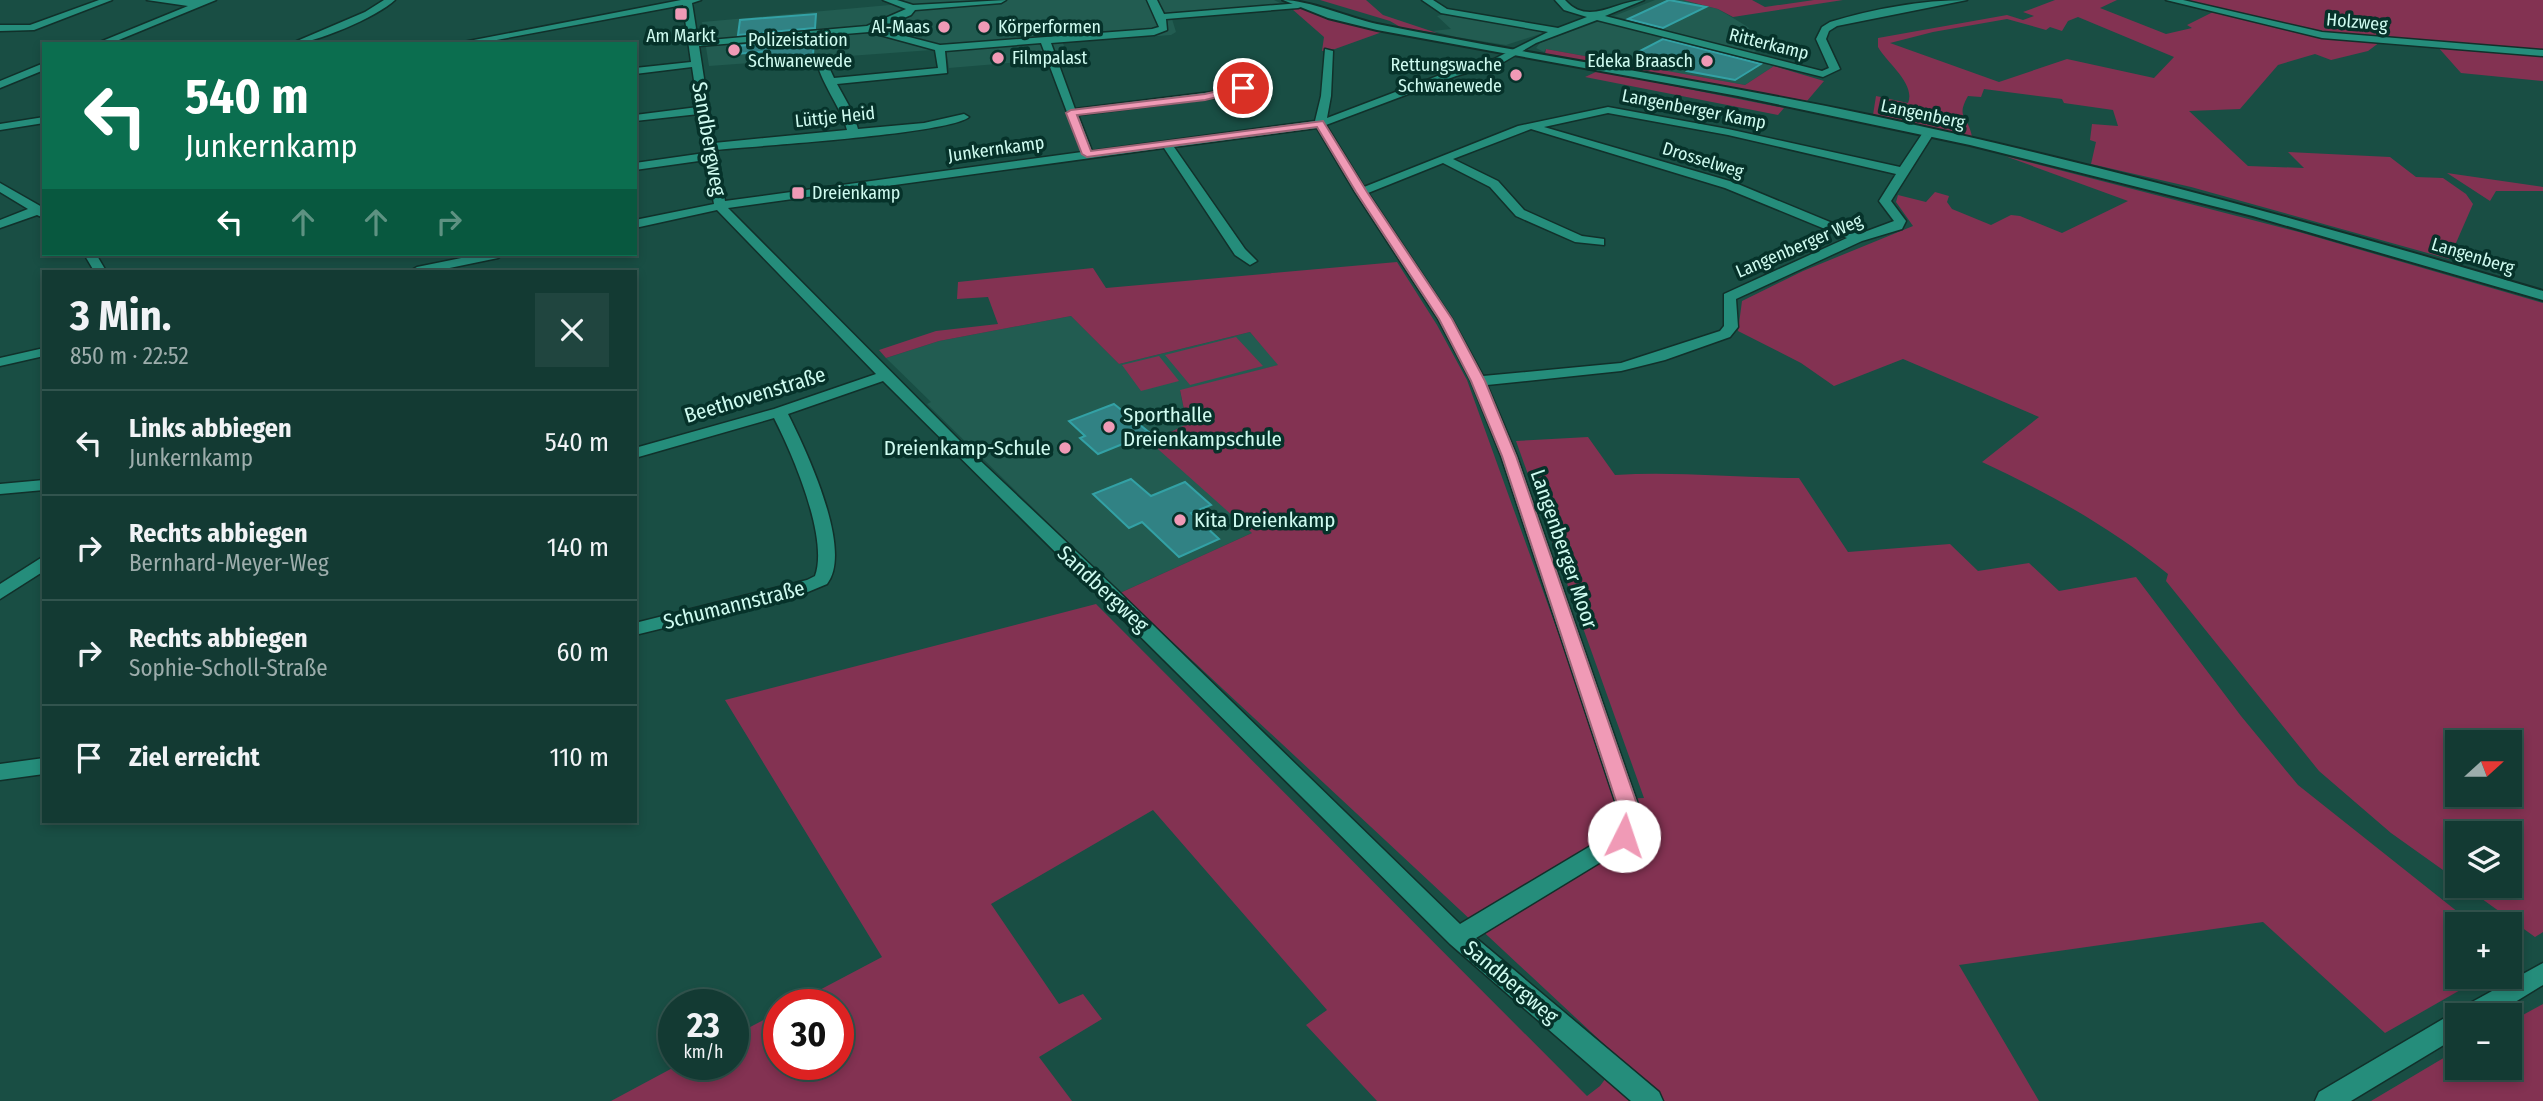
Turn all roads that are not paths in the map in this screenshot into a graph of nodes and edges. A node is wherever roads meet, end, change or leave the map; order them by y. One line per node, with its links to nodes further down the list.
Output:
1 (107, 0): 19 (street)
2 (152, 0): 15 (street)
3 (211, 0): 15 (street)
4 (390, 0): 24 (street)
5 (888, 0): 16 (street)
6 (1001, 0): 16 (street)
7 (1152, 0): 17 (street)
8 (1427, 0): 21 (street)
9 (1560, 0): 18 (street)
10 (1639, 0): 18 (street, Junkernkamp)
11 (1962, 0): 18 (street, Ritterkamp)
12 (2171, 0): 30 (street, Holzweg)
13 (690, 1): 25 (street); 26 (street, Sandbergweg)
14 (1293, 2): 17 (street); 29 (main road, Langenberg)
15 (201, 4): 23 (street)
16 (912, 8): 20 (street)
17 (1161, 16): 22 (street)
18 (1597, 17): 21 (street, Junkernkamp)
19 (0, 28)
20 (869, 30): 26 (street); 27 (street)
21 (1558, 31): 29 (street, Junkernkamp)
22 (1045, 40): 27 (street); 39 (street)
23 (105, 42)
24 (299, 42)
25 (469, 42)
26 (693, 44): 32 (street, Sandbergweg)
27 (940, 48): 36 (street)
28 (1328, 51): 43 (street)
29 (1515, 52): 43 (street, Junkernkamp); 47 (main road, Langenberg)
30 (2543, 53)
31 (821, 61): 36 (street)
32 (696, 64): 34 (street); 38 (street, Sandbergweg)
33 (41, 69): 37 (street)
34 (637, 71)
35 (1235, 74): 39 (street)
36 (830, 81): 46 (street)
37 (0, 85)
38 (704, 110): 41 (street); 49 (street, Sandbergweg)
39 (1071, 113): 50 (street)
40 (964, 117): 46 (street, Lüttje Heid)
41 (637, 118)
42 (42, 120): 44 (street)
43 (1320, 124): 48 (street, Junkernkamp); 55 (street, Langenberger Moor)
44 (0, 127)
45 (1534, 127): 51 (street, Langenberger Kamp); 53 (street, Langenberger Kamp); 60 (street, Drosselweg)
46 (853, 132): 49 (street, Lüttje Heid)
47 (1928, 132): 53 (street, Langenberger Weg); 65 (main road, Langenberg)
48 (1167, 144): 50 (street, Junkernkamp); 63 (street)
49 (710, 152): 52 (street, Lüttje Heid); 56 (street, Sandbergweg)
50 (1087, 154): 56 (street, Junkernkamp)
51 (1445, 160): 55 (street, Langenberger Kamp); 61 (street)
52 (637, 167)
53 (1905, 172): 60 (street, Langenberger Weg)
54 (0, 187): 57 (street)
55 (1361, 192): 69 (street, Langenberger Moor)
56 (720, 205): 58 (street); 68 (street, Sandbergweg)
57 (41, 212): 59 (street)
58 (637, 224)
59 (0, 225)
60 (1858, 238): 69 (street, Langenberger Weg)
61 (1599, 242)
62 (488, 256): 64 (street)
63 (1250, 261)
64 (422, 270)
65 (2543, 296)
66 (42, 352): 67 (street)
67 (0, 362)
68 (886, 374): 70 (street, Beethovenstraße); 79 (street, Sandbergweg)
69 (1478, 381): 79 (street, Langenberger Moor)
70 (779, 412): 71 (street, Beethovenstraße); 76 (street, Schumannstraße)
71 (637, 452)
72 (42, 485): 73 (street)
73 (0, 489)
74 (42, 563): 75 (street)
75 (0, 593)
76 (637, 629)
77 (42, 766): 78 (street)
78 (0, 772)
79 (1458, 937): 83 (street, Sandbergweg)
80 (2543, 973): 81 (street)
81 (2492, 1003)
82 (2445, 1031): 84 (street)
83 (1650, 1101)
84 (2328, 1101)

